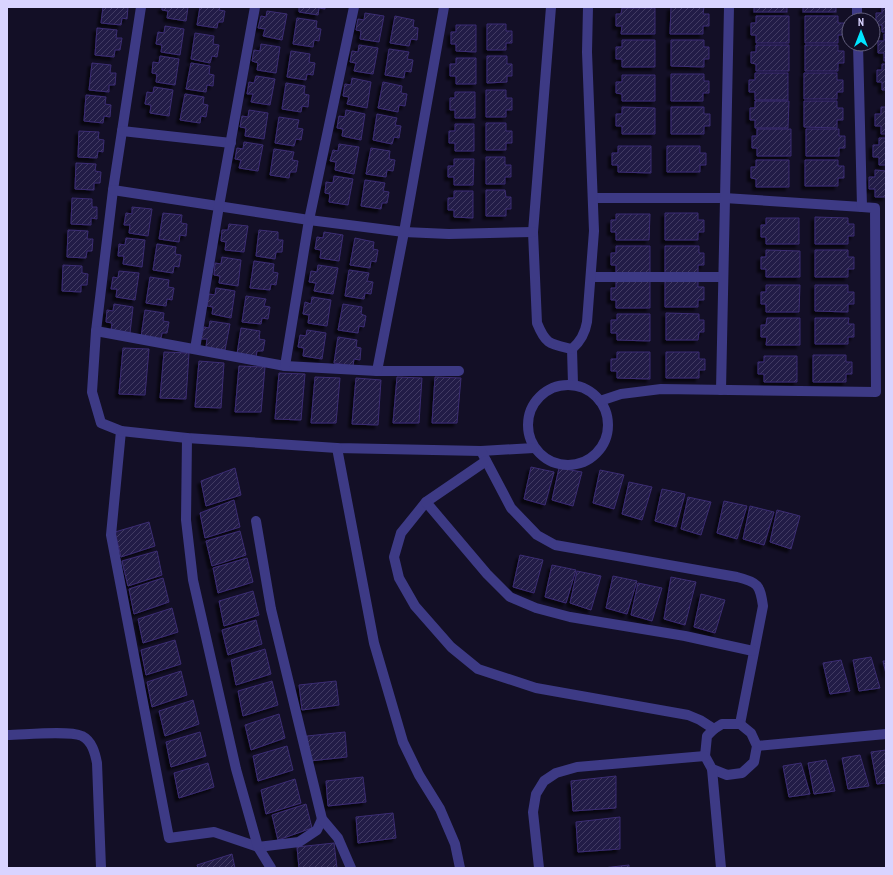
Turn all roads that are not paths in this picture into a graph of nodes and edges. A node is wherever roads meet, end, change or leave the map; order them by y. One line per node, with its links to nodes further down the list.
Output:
1 (141, 7): 9 (street)
2 (255, 7): 10 (street)
3 (354, 7): 18 (street)
4 (444, 7): 19 (street)
5 (551, 7): 20 (street)
6 (588, 7): 12 (street)
7 (729, 7): 13 (street)
8 (858, 52): 15 (street)
9 (122, 131): 10 (street); 11 (street)
10 (231, 144): 14 (street)
11 (113, 190): 14 (street); 23 (street)
12 (593, 198): 13 (street); 21 (street)
13 (724, 198): 15 (street); 22 (street)
14 (219, 206): 18 (street); 24 (street)
15 (862, 207): 16 (street)
16 (875, 208): 17 (street); 31 (street)
17 (886, 208)
18 (309, 220): 19 (street); 26 (street)
19 (404, 232): 20 (street); 27 (street)
20 (533, 232): 25 (street)
21 (591, 277): 22 (street); 25 (street)
22 (723, 277): 30 (street)
23 (96, 330): 24 (street); 33 (street)
24 (195, 349): 26 (street)
25 (572, 349): 29 (street)
26 (285, 366): 27 (street)
27 (377, 371): 28 (street)
28 (459, 371)
29 (573, 384): 32 (street); 36 (street)
30 (721, 390): 31 (street); 32 (street)
31 (881, 392)
32 (600, 401): 36 (street)
33 (121, 431): 34 (street); 50 (street)
34 (187, 438): 35 (street); 50 (street)
35 (337, 448): 37 (street); 54 (street)
36 (534, 448): 37 (street)
37 (481, 451): 38 (street)
38 (486, 461): 39 (street); 41 (street)
39 (426, 502): 41 (street); 43 (street)
40 (256, 521): 49 (street)
41 (753, 652): 42 (street)
42 (740, 724): 43 (street); 46 (street)
43 (714, 729): 47 (street)
44 (886, 734): 46 (street)
45 (7, 735): 51 (street)
46 (757, 746): 48 (street)
47 (705, 756): 48 (street); 55 (street)
48 (712, 768): 56 (street)
49 (322, 819): 50 (street); 53 (street)
50 (258, 847): 52 (street)
51 (101, 868)
52 (271, 868)
53 (351, 868)
54 (460, 868)
55 (539, 868)
56 (721, 868)

